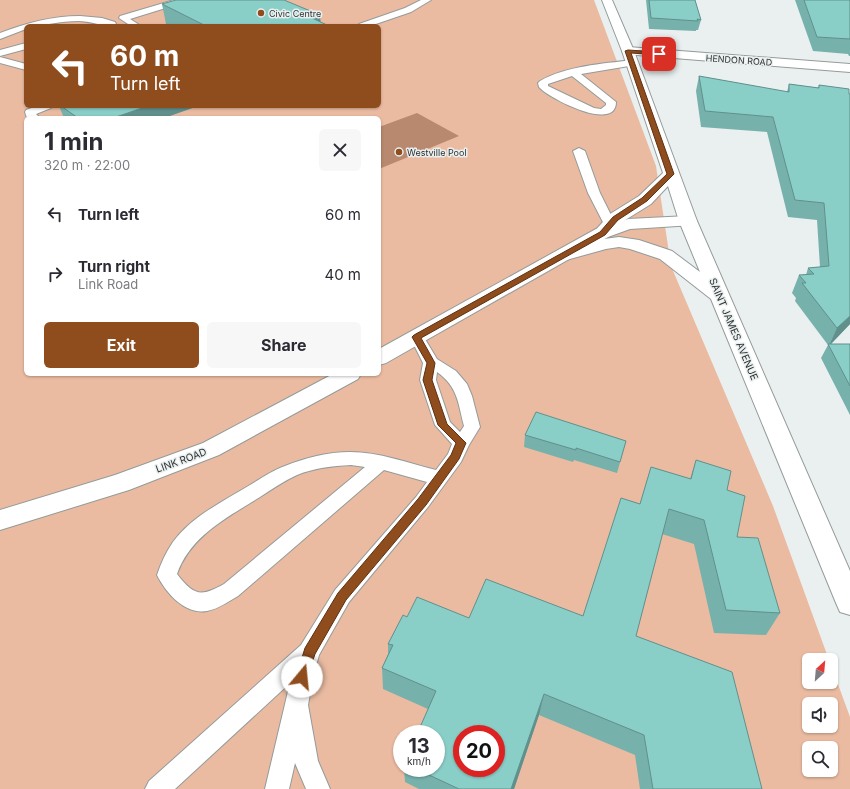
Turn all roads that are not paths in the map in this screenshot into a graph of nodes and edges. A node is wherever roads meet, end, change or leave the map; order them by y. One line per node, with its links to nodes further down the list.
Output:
1 (182, 0): 5 (lane)
2 (427, 0): 4 (lane)
3 (607, 0): 16 (main road, SAINT JAMES AVENUE)
4 (408, 10): 10 (lane); 12 (lane)
5 (126, 21): 8 (lane); 9 (lane)
6 (34, 24): 7 (lane)
7 (107, 24)
8 (113, 24)
9 (132, 24)
10 (368, 24)
11 (24, 27): 13 (lane)
12 (381, 28)
13 (0, 36)
14 (24, 47): 15 (lane)
15 (0, 54): 17 (lane)
16 (630, 57): 18 (main road, HENDON ROAD); 19 (lane); 23 (main road, SAINT JAMES AVENUE)
17 (24, 66)
18 (850, 68)
19 (574, 73): 19 (lane)
20 (41, 108): 21 (lane)
21 (31, 116)
22 (579, 151): 25 (lane)
23 (671, 174): 24 (main road, SAINT JAMES AVENUE); 25 (main road)
24 (688, 221): 25 (main road); 27 (main road, SAINT JAMES AVENUE)
25 (606, 229): 26 (main road)
26 (559, 257): 27 (main road); 28 (main road)
27 (720, 297): 36 (main road, SAINT JAMES AVENUE)
28 (417, 337): 29 (main road); 30 (lane)
29 (381, 357)
30 (431, 363): 32 (lane); 32 (lane)
31 (346, 376): 35 (main road, LINK ROAD)
32 (461, 443): 34 (lane)
33 (380, 464): 33 (lane); 34 (lane)
34 (440, 478): 37 (lane)
35 (0, 520)
36 (850, 603)
37 (309, 652): 38 (lane); 39 (lane)
38 (298, 702): 40 (lane); 41 (lane)
39 (157, 789)
40 (277, 789)
41 (318, 789)

